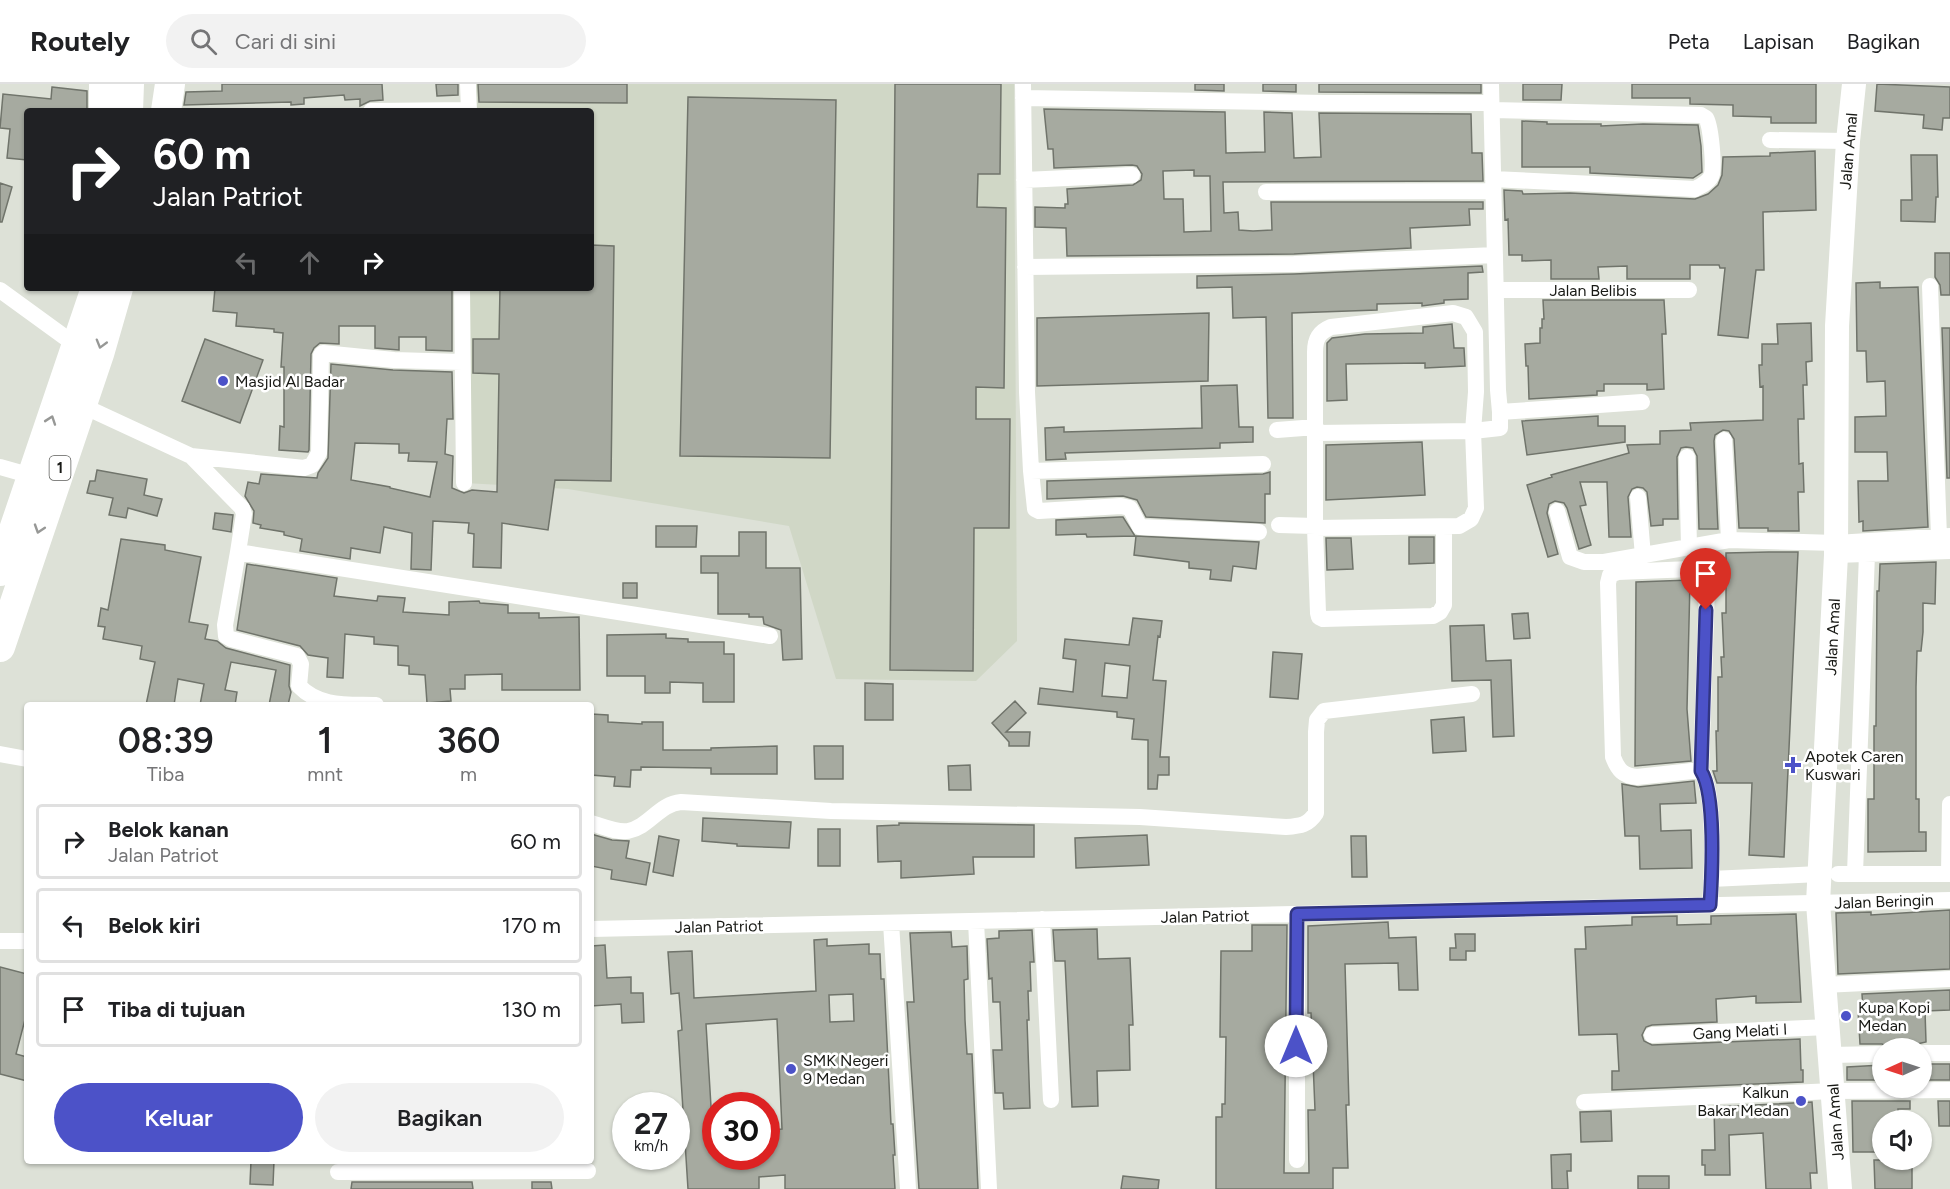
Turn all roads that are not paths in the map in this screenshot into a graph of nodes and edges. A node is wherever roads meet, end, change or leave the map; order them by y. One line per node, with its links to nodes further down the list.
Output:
1 (104, 84): 10 (highway)
2 (129, 84): 11 (highway)
3 (149, 84): 12 (highway)
4 (170, 84): 13 (highway)
5 (468, 84): 14 (street)
6 (1491, 84): 9 (street)
7 (1854, 84): 16 (street, Jalan Amal)
8 (1023, 91): 9 (street); 18 (street)
9 (1491, 106): 19 (street); 19 (street)
10 (104, 108)
11 (128, 108)
12 (148, 108)
13 (166, 108)
14 (469, 108)
15 (1770, 141): 16 (street)
16 (1848, 141): 55 (street, Jalan Amal)
17 (1132, 176): 18 (street)
18 (1024, 180): 22 (street)
19 (1493, 185): 20 (street); 21 (street)
20 (1266, 192)
21 (1495, 255): 22 (street); 25 (street)
22 (1025, 267): 43 (street)
23 (1930, 286): 52 (street)
24 (0, 290): 30 (street)
25 (1496, 290): 26 (street, Jalan Belibis); 34 (street)
26 (1689, 290)
27 (95, 291): 30 (highway, 1)
28 (117, 291): 33 (highway, 1, one-way to 33)
29 (462, 291): 31 (street)
30 (77, 346): 44 (highway, 1, one-way to 30)
31 (462, 362): 39 (street); 45 (street)
32 (1642, 402): 34 (street)
33 (81, 405): 39 (street); 44 (highway, 1)
34 (1500, 412): 37 (street)
35 (1277, 430): 36 (street)
36 (1316, 430): 37 (street); 37 (street); 49 (street)
37 (1473, 431): 50 (street)
38 (1724, 440): 53 (street)
39 (191, 456): 57 (street)
40 (1687, 457): 54 (street)
41 (1263, 464): 43 (street)
42 (0, 467): 44 (street)
43 (1030, 471): 51 (street)
44 (43, 480): 60 (highway, 1); 62 (highway, 1, one-way to 62)
45 (464, 483)
46 (1638, 497): 59 (street)
47 (1557, 511): 59 (street)
48 (1279, 525): 49 (street)
49 (1315, 527): 50 (street); 50 (street)
50 (1444, 527)
51 (1259, 532)
52 (1944, 537): 55 (street)
53 (1729, 540): 54 (street); 55 (street)
54 (1689, 546): 59 (street)
55 (1836, 549): 58 (street); 71 (street, Jalan Amal)
56 (1950, 551): 58 (street)
57 (238, 552): 61 (street); 64 (street)
58 (1867, 554): 70 (street)
59 (1643, 555)
60 (0, 572)
61 (770, 636)
62 (0, 647)
63 (1472, 694): 69 (street)
64 (322, 702)
65 (0, 754): 66 (street)
66 (24, 758)
67 (1701, 771): 67 (street); 73 (street)
68 (1950, 804): 72 (street)
69 (594, 824)
70 (1855, 873): 71 (street); 72 (street)
71 (1828, 874): 73 (street); 75 (street, Jalan Amal)
72 (1949, 874)
73 (1711, 879): 76 (street)
74 (1950, 900): 75 (street, Jalan Beringin)
75 (1818, 903): 76 (street, Jalan Patriot); 85 (street, Jalan Amal)
76 (1710, 905): 77 (street, Jalan Patriot)
77 (1297, 914): 78 (street, Jalan Patriot); 96 (street)
78 (1042, 919): 79 (street, Jalan Patriot); 94 (street)
79 (976, 921): 80 (street, Jalan Patriot); 101 (street)
80 (891, 922): 81 (street, Jalan Patriot); 100 (street)
81 (594, 929)
82 (0, 941): 83 (street)
83 (24, 941)
84 (1950, 979): 85 (street)
85 (1823, 985): 86 (street, Jalan Amal)
86 (1828, 1027): 87 (street, Gang Melati I); 91 (street, Jalan Amal)
87 (1652, 1035)
88 (1932, 1053): 89 (street)
89 (1950, 1053)
90 (1872, 1054): 91 (street)
91 (1830, 1055): 93 (street, Jalan Amal)
92 (1950, 1090): 93 (street)
93 (1833, 1091): 95 (street); 102 (street, Jalan Amal)
94 (1051, 1100)
95 (1584, 1102)
96 (1296, 1160)
97 (340, 1167): 98 (street); 99 (street)
98 (588, 1171)
99 (335, 1189)
100 (908, 1189)
101 (989, 1189)
102 (1840, 1189)

